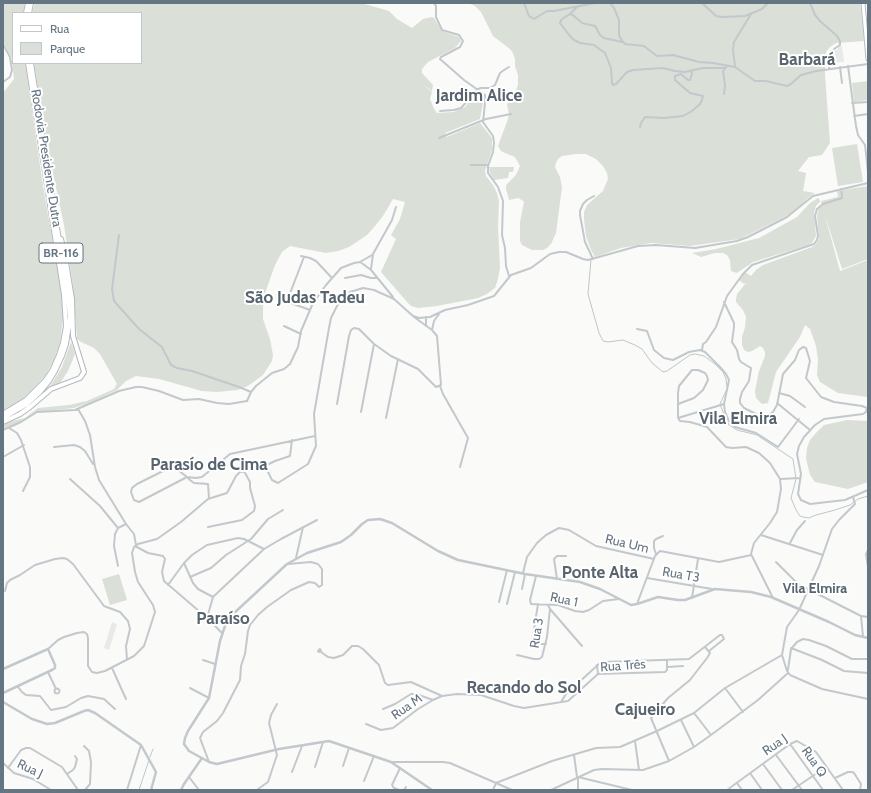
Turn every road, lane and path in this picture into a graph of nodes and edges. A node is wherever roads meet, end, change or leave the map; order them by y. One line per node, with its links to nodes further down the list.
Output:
1 (434, 3): 28 (street)
2 (524, 3): 9 (street)
3 (595, 3): 9 (street)
4 (610, 3): 12 (street)
5 (702, 3): 10 (street)
6 (768, 3): 10 (street)
7 (810, 3): 24 (street)
8 (863, 3): 14 (main road)
9 (578, 6): 11 (street)
10 (752, 13): 21 (street)
11 (570, 14): 12 (street); 25 (street)
12 (624, 43): 18 (street)
13 (3, 44): 26 (street)
14 (868, 59)
15 (28, 64): 90 (highway, Rodovia Presidente Dutra / BR-116)
16 (31, 64): 46 (highway, Rodovia Presidente Dutra / BR-116)
17 (868, 64): 19 (street)
18 (727, 66): 21 (street); 23 (street)
19 (848, 66): 22 (street); 31 (street)
20 (510, 67): 28 (street)
21 (735, 67): 24 (street)
22 (840, 67): 24 (street); 27 (street)
23 (724, 68): 25 (street); 29 (street)
24 (828, 69)
25 (691, 71): 37 (street)
26 (3, 82)
27 (842, 83)
28 (478, 89): 32 (street); 36 (street)
29 (724, 94)
30 (868, 102): 31 (street)
31 (852, 103): 35 (street)
32 (440, 112)
33 (511, 114): 36 (street)
34 (868, 114): 35 (street)
35 (854, 116): 41 (street)
36 (482, 120): 38 (street); 39 (street)
37 (640, 127)
38 (439, 138)
39 (488, 164): 40 (street); 52 (street)
40 (471, 165)
41 (868, 172)
42 (868, 183): 43 (street)
43 (841, 190): 49 (street); 59 (street)
44 (594, 196): 49 (street)
45 (396, 207): 48 (street)
46 (57, 230): 91 (highway, Rodovia Presidente Dutra / BR-116); 95 (highway)
47 (119, 235): 79 (street)
48 (373, 254): 50 (street); 51 (street)
49 (593, 259): 52 (street)
50 (360, 262): 51 (street); 53 (street)
51 (371, 270): 55 (street)
52 (509, 276): 61 (street)
53 (332, 278): 58 (street); 60 (street)
54 (345, 278): 55 (street)
55 (377, 278): 57 (street)
56 (277, 298): 58 (street)
57 (394, 299): 62 (street); 99 (street)
58 (287, 301): 60 (street)
59 (724, 302): 73 (street); 83 (street)
60 (310, 310): 70 (street)
61 (441, 312): 63 (street); 65 (street)
62 (413, 316): 64 (street); 67 (street)
63 (432, 316): 64 (street); 65 (street)
64 (426, 318): 67 (street)
65 (434, 321): 69 (street)
66 (284, 326): 70 (street)
67 (426, 326): 69 (street)
68 (637, 329): 75 (street)
69 (432, 330): 78 (street)
70 (300, 334): 79 (street)
71 (804, 343): 74 (street)
72 (374, 344): 77 (street); 84 (street); 89 (street)
73 (702, 344): 75 (street); 76 (street)
74 (804, 347): 80 (street); 98 (street)
75 (696, 350): 76 (street)
76 (703, 351): 86 (street)
77 (398, 359): 78 (street); 92 (street)
78 (440, 386): 105 (street)
79 (251, 392): 82 (street)
80 (779, 393): 83 (street); 87 (street)
81 (253, 400): 82 (street)
82 (247, 401): 88 (street)
83 (777, 403): 94 (street)
84 (337, 404)
85 (678, 404): 85 (street); 93 (street)
86 (724, 404): 93 (street); 94 (street)
87 (805, 406)
88 (78, 409): 96 (street); 104 (street)
89 (361, 412)
90 (3, 414)
91 (3, 418)
92 (386, 418)
93 (678, 418): 111 (street)
94 (799, 419): 98 (street)
95 (3, 422)
96 (9, 428): 97 (street); 101 (street)
97 (3, 430)
98 (810, 430): 109 (street)
99 (315, 436): 100 (street); 106 (street)
100 (292, 440): 106 (street); 108 (street)
101 (24, 445): 103 (street); 113 (street)
102 (54, 446): 104 (street)
103 (3, 456)
104 (95, 467): 119 (street)
105 (460, 467)
106 (265, 468): 107 (street)
107 (244, 471): 115 (street); 120 (street)
108 (187, 477): 108 (street); 115 (street)
109 (800, 478): 111 (street); 114 (street)
110 (70, 479): 121 (street)
111 (780, 479): 123 (street)
112 (868, 490): 114 (street)
113 (23, 491)
114 (853, 497): 132 (street)
115 (209, 498): 127 (street)
116 (283, 510): 125 (street)
117 (317, 520): 122 (street)
118 (805, 520): 126 (street)
119 (126, 524): 121 (street); 127 (street)
120 (208, 527)
121 (118, 528): 140 (street)
122 (303, 528): 128 (street); 134 (street)
123 (761, 535): 126 (street); 131 (street)
124 (663, 536): 130 (street)
125 (248, 541): 128 (street); 138 (street); 146 (street)
126 (790, 544): 132 (street)
127 (136, 545): 149 (street); 182 (street)
128 (264, 549): 155 (street)
129 (868, 550): 141 (street)
130 (656, 554): 135 (street, Rua Um); 136 (street, Rua Um)
131 (751, 555): 136 (street, Rua Um); 157 (street)
132 (823, 555): 152 (street)
133 (566, 556): 147 (street)
134 (296, 558): 139 (street); 142 (street)
135 (654, 559): 144 (street, Rua Um); 148 (street)
136 (698, 559): 150 (street)
137 (776, 562): 152 (street)
138 (184, 563): 146 (street); 149 (street)
139 (287, 564): 169 (street); 226 (street)
140 (118, 566)
141 (868, 567)
142 (507, 570): 143 (street); 159 (street)
143 (515, 572): 144 (street); 160 (street)
144 (524, 573): 145 (street); 151 (street, Rua Um)
145 (536, 576): 147 (street); 161 (street, Rua 1)
146 (190, 577): 155 (street)
147 (557, 578): 158 (street)
148 (647, 578): 150 (street, Rua T3); 162 (street)
149 (168, 585): 168 (street)
150 (692, 587): 154 (street, Rua T3); 156 (street)
151 (522, 589)
152 (808, 589): 165 (street); 166 (street)
153 (5, 590): 182 (street)
154 (712, 590): 156 (street); 157 (street)
155 (213, 597): 168 (street)
156 (692, 598): 162 (street)
157 (774, 599): 165 (street)
158 (619, 600): 162 (street); 163 (street, Rua 1)
159 (499, 602)
160 (507, 604)
161 (538, 604): 163 (street, Rua 1); 172 (street)
162 (637, 604)
163 (548, 605): 164 (street)
164 (550, 609): 172 (street, Rua 3); 173 (street)
165 (799, 610): 170 (street); 180 (street)
166 (861, 616): 167 (street); 170 (street)
167 (868, 617)
168 (207, 618): 169 (street)
169 (222, 633): 185 (street)
170 (863, 637): 171 (street)
171 (868, 638)
172 (546, 644): 179 (street, Rua 3)
173 (582, 646)
174 (705, 647): 177 (street); 177 (street); 184 (street)
175 (791, 648): 181 (street); 192 (street); 193 (street)
176 (48, 650): 189 (street); 190 (street); 191 (street)
177 (709, 651): 214 (street)
178 (320, 652): 200 (street)
179 (517, 655)
180 (782, 655): 192 (street); 197 (street)
181 (868, 659)
182 (127, 660): 189 (street)
183 (203, 660): 185 (street)
184 (667, 661): 186 (street); 188 (street)
185 (215, 664): 201 (street)
186 (597, 665): 194 (street); 206 (street)
187 (683, 666): 188 (street)
188 (668, 667): 194 (street, Rua Três)
189 (112, 668): 203 (street)
190 (3, 669)
191 (48, 672): 195 (street); 198 (street)
192 (788, 672): 202 (street); 211 (street)
193 (868, 673)
194 (598, 674): 206 (street, Rua Três)
195 (18, 687): 199 (street); 208 (street)
196 (190, 688): 201 (street)
197 (725, 688): 210 (street); 211 (street)
198 (56, 689)
199 (3, 693)
200 (442, 696): 204 (street, Rua M); 206 (street, Rua Três)
201 (208, 698): 232 (street)
202 (868, 699)
203 (126, 700)
204 (433, 700): 209 (street); 213 (street, Rua M)
205 (3, 702): 220 (street)
206 (561, 702)
207 (277, 704): 224 (street)
208 (115, 709)
209 (383, 709)
210 (694, 712): 212 (street); 215 (street)
211 (743, 712): 215 (street)
212 (681, 720): 214 (street); 223 (street)
213 (366, 724)
214 (657, 731): 217 (street); 233 (street)
215 (711, 735): 223 (street)
216 (323, 741): 221 (street); 222 (street); 238 (street)
217 (636, 741): 227 (street); 243 (street)
218 (790, 744): 228 (street, Rua J); 240 (street, Rua J); 247 (street, Rua Q)
219 (84, 746): 259 (street)
220 (141, 746): 225 (street); 230 (street)
221 (302, 746): 224 (street); 244 (street)
222 (349, 747): 231 (street); 239 (street)
223 (694, 747): 233 (street)
224 (276, 750): 234 (street); 256 (street)
225 (147, 754): 230 (street); 261 (street)
226 (205, 754): 232 (street); 234 (street)
227 (574, 755): 249 (street); 252 (street)
228 (776, 755): 237 (street, Rua J); 254 (street)
229 (75, 756): 246 (street)
230 (138, 756): 260 (street)
231 (374, 756): 235 (street); 251 (street)
232 (202, 758): 234 (street); 248 (street)
233 (669, 761): 243 (street)
234 (209, 762)
235 (391, 762): 242 (street); 252 (street)
236 (3, 763): 241 (street, Rua J)
237 (763, 764): 245 (street, Rua J); 275 (street)
238 (315, 766)
239 (343, 766)
240 (826, 767): 247 (street); 250 (street, Rua J)
241 (8, 768): 246 (street); 257 (street, Rua J)
242 (400, 768): 264 (street); 266 (street)
243 (639, 770): 249 (street)
244 (292, 772)
245 (750, 773): 253 (street, Rua J); 274 (street)
246 (67, 774): 258 (street)
247 (812, 776): 254 (street); 278 (street, Rua Q)
248 (189, 777): 262 (street); 263 (street)
249 (577, 777): 269 (street); 270 (street); 271 (street)
250 (835, 778): 279 (street, Rua J); 280 (street)
251 (364, 781)
252 (496, 783): 267 (street); 268 (street)
253 (737, 783): 272 (street, Rua J); 273 (street)
254 (799, 785): 276 (street); 277 (street)
255 (406, 787): 265 (street)
256 (258, 789)
257 (51, 790)
258 (78, 790)
259 (85, 790)
260 (127, 790)
261 (151, 790)
262 (181, 790)
263 (199, 790)
264 (398, 790)
265 (404, 790)
266 (432, 790)
267 (493, 790)
268 (512, 790)
269 (551, 790)
270 (578, 790)
271 (632, 790)
272 (727, 790)
273 (742, 790)
274 (762, 790)
275 (782, 790)
276 (792, 790)
277 (802, 790)
278 (823, 790)
279 (843, 790)
280 (860, 790)

